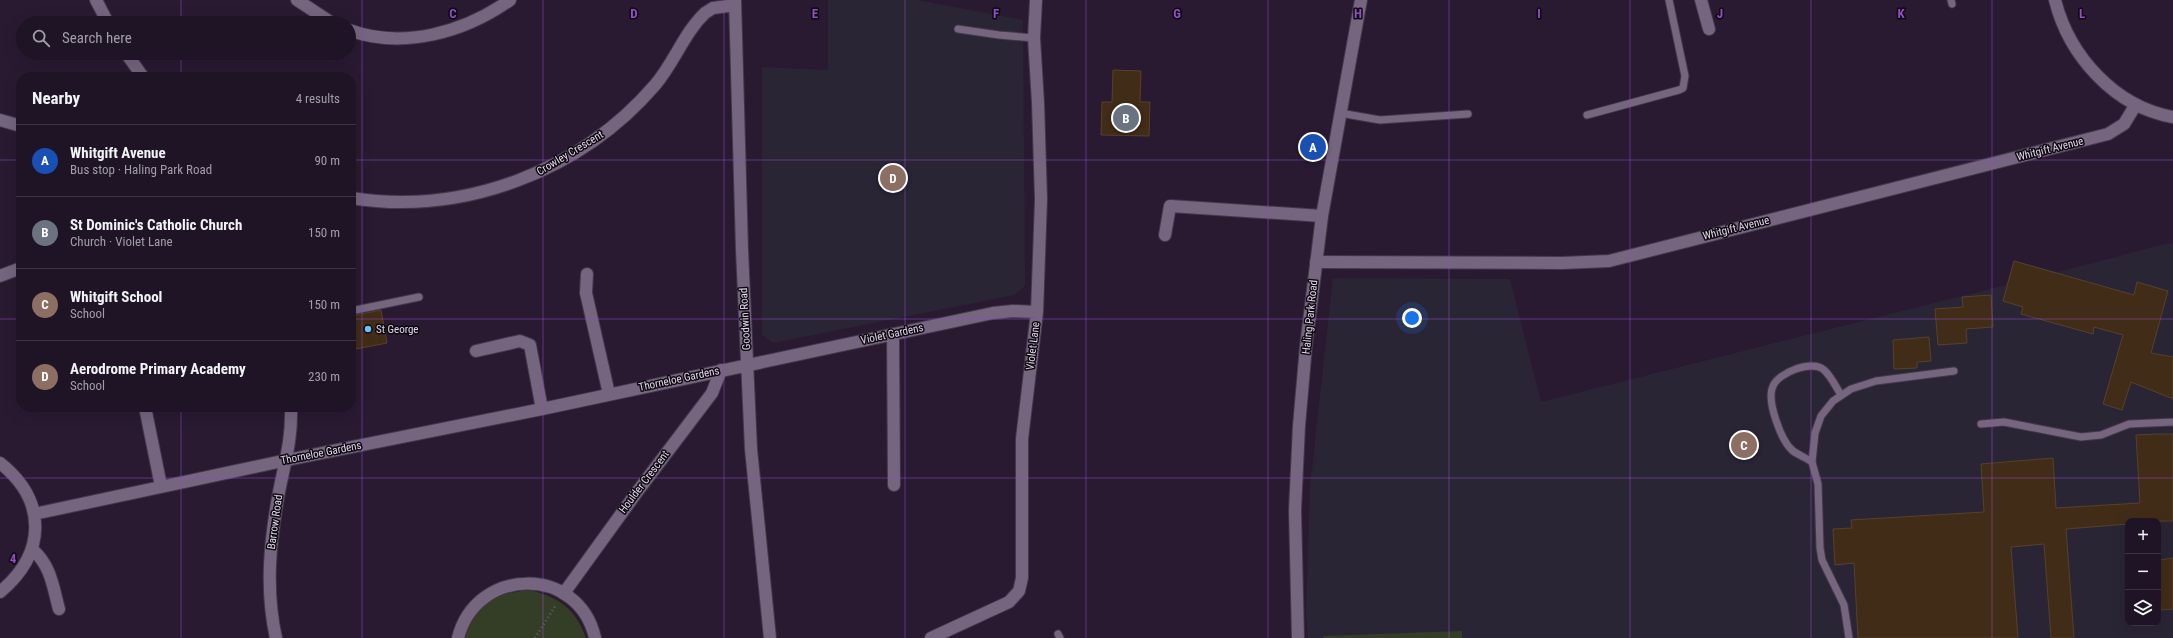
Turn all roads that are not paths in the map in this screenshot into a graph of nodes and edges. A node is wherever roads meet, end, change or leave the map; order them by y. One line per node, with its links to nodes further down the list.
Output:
1 (96, 0): 10 (street)
2 (297, 0): 11 (street)
3 (510, 0): 14 (street)
4 (1036, 0): 15 (street, Violet Lane)
5 (1361, 0): 19 (street, Haling Park Road)
6 (1669, 0): 21 (lane)
7 (1701, 0): 13 (street)
8 (2055, 0): 18 (street)
9 (735, 2): 25 (street, Crowley Crescent); 37 (street, Goodwin Road)
10 (104, 16)
11 (321, 16)
12 (958, 29): 15 (lane)
13 (1709, 30)
14 (356, 33)
15 (1034, 38): 34 (street, Violet Lane)
16 (131, 60): 17 (street)
17 (139, 72)
18 (2135, 106): 22 (street); 28 (street, Whitgift Avenue)
19 (1340, 113): 20 (lane); 26 (street, Haling Park Road)
20 (1468, 114)
21 (1587, 115)
22 (2173, 117)
23 (0, 120): 24 (street)
24 (16, 125)
25 (356, 198)
26 (1322, 216): 27 (street); 28 (street, Haling Park Road)
27 (1165, 235)
28 (1316, 262): 62 (street, Haling Park Road)
29 (16, 270): 31 (street)
30 (587, 274): 40 (street)
31 (0, 276)
32 (419, 298): 33 (lane)
33 (356, 310)
34 (1037, 312): 35 (street, Violet Gardens); 61 (street, Violet Lane)
35 (893, 334): 37 (street, Violet Gardens); 50 (street)
36 (476, 351): 42 (street)
37 (748, 364): 38 (street, Thorneloe Gardens); 60 (street, Goodwin Road)
38 (721, 370): 40 (street, Thorneloe Gardens); 55 (street, Houlder Crescent)
39 (1954, 371): 41 (lane)
40 (609, 394): 42 (street, Thorneloe Gardens)
41 (1841, 395): 48 (lane); 48 (lane)
42 (542, 409): 47 (street, Thorneloe Gardens)
43 (146, 412): 51 (street)
44 (291, 412): 47 (street, Barrow Road)
45 (2173, 422): 46 (lane)
46 (1981, 424)
47 (287, 460): 51 (street, Thorneloe Gardens); 57 (street, Barrow Road)
48 (1812, 462): 63 (lane)
49 (0, 463): 52 (street)
50 (894, 485)
51 (161, 486): 52 (street, Thorneloe Gardens)
52 (34, 514): 53 (street)
53 (33, 550): 54 (street); 56 (street)
54 (0, 592)
55 (564, 593): 58 (street); 59 (street)
56 (59, 609)
57 (276, 638)
58 (458, 638)
59 (595, 638)
60 (770, 638)
61 (931, 638)
62 (1298, 638)
63 (1849, 638)

